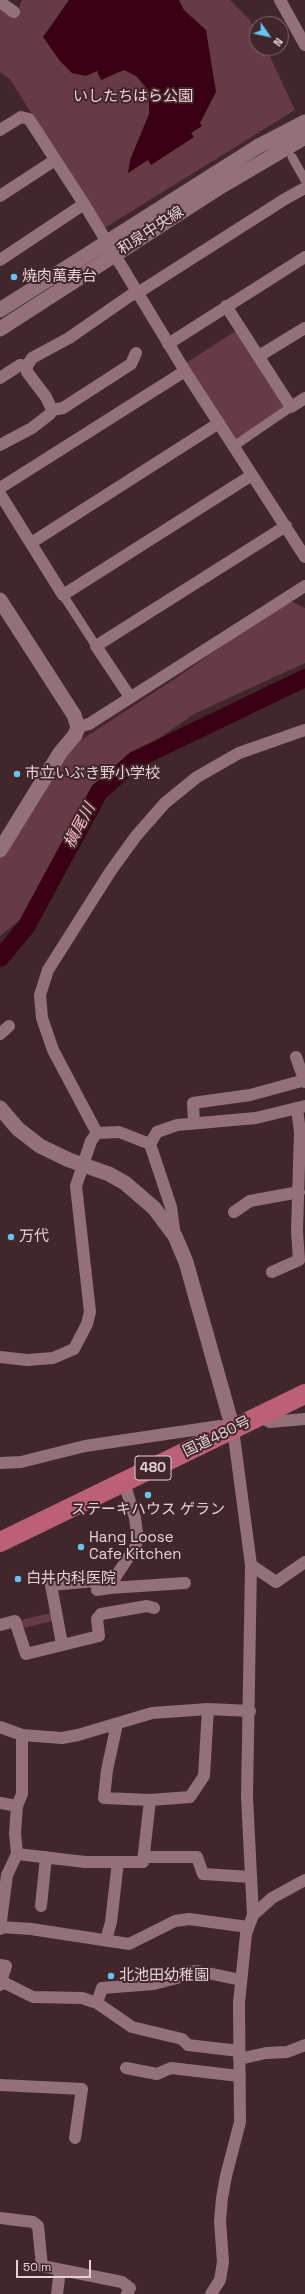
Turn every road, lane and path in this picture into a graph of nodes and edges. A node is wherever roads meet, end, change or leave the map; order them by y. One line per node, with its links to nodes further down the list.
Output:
1 (280, 0): 4 (street)
2 (0, 2): 3 (street)
3 (14, 12)
4 (305, 45)
5 (305, 122): 14 (street, 和泉中央線)
6 (0, 130): 9 (street)
7 (305, 137): 15 (street, 和泉中央線)
8 (292, 157): 10 (street)
9 (55, 160): 12 (street); 13 (street)
10 (305, 180)
11 (305, 188): 18 (street)
12 (0, 196)
13 (84, 204): 14 (street); 17 (street)
14 (106, 242): 15 (street); 20 (street, 和泉中央線)
15 (114, 255): 18 (street); 22 (street, 和泉中央線)
16 (305, 257): 19 (street)
17 (0, 260)
18 (136, 294): 23 (street); 26 (street)
19 (226, 306): 23 (street); 25 (street)
20 (0, 310)
21 (305, 328): 25 (street)
22 (0, 329)
23 (168, 344): 27 (street)
24 (136, 353): 31 (street)
25 (259, 356): 30 (street)
26 (27, 366): 28 (street); 31 (street)
27 (185, 371): 32 (street); 36 (street)
28 (0, 378)
29 (305, 398): 30 (street)
30 (292, 407): 34 (street)
31 (52, 410): 33 (street)
32 (219, 423): 34 (street); 39 (street)
33 (0, 445)
34 (234, 446): 35 (street)
35 (252, 475): 38 (street); 42 (street)
36 (0, 488)
37 (0, 494): 39 (street)
38 (286, 526): 40 (street); 44 (street)
39 (31, 544): 42 (street)
40 (305, 557)
41 (305, 586): 45 (street)
42 (63, 595): 44 (street)
43 (0, 600): 46 (street)
44 (96, 646): 45 (street)
45 (130, 697): 46 (street)
46 (78, 727): 48 (street)
47 (305, 730): 54 (street)
48 (0, 850)
49 (296, 1057): 50 (street)
50 (305, 1081): 53 (street)
51 (301, 1107): 53 (street); 57 (street)
52 (0, 1108): 56 (street)
53 (194, 1123): 55 (street)
54 (97, 1133): 55 (street); 56 (street)
55 (150, 1144): 59 (street)
56 (84, 1165): 59 (street); 61 (street)
57 (299, 1192): 58 (street); 60 (street)
58 (234, 1212)
59 (175, 1236): 65 (street)
60 (272, 1272)
61 (0, 1357)
62 (305, 1394): 63 (highway, 国道480号 / 480)
63 (260, 1416): 64 (street); 65 (highway, 国道480号 / 480)
64 (305, 1419)
65 (233, 1429): 66 (street); 67 (highway, 国道480号 / 480); 70 (street)
66 (0, 1463)
67 (124, 1482): 68 (highway, 国道480号 / 480); 72 (street)
68 (0, 1542)
69 (305, 1562): 70 (street)
70 (252, 1565): 78 (street)
71 (185, 1583): 72 (street)
72 (112, 1584): 73 (street); 76 (street)
73 (97, 1590)
74 (154, 1608): 76 (street)
75 (0, 1625): 76 (street)
76 (62, 1644)
77 (208, 1709): 78 (street); 79 (street); 82 (street)
78 (250, 1711): 90 (street)
79 (117, 1724): 81 (street); 82 (street)
80 (0, 1727): 81 (street)
81 (22, 1735): 84 (street)
82 (150, 1800): 87 (street)
83 (0, 1803): 84 (street)
84 (17, 1806): 85 (street)
85 (17, 1854): 86 (street); 89 (street)
86 (46, 1857): 88 (street); 92 (street)
87 (144, 1857): 88 (street); 90 (street)
88 (118, 1862): 96 (street)
89 (5, 1865): 94 (street)
90 (251, 1877): 93 (street)
91 (305, 1880): 93 (street)
92 (41, 1906)
93 (253, 1915): 95 (street)
94 (0, 1927): 96 (street)
95 (248, 1927): 96 (street); 98 (street)
96 (106, 1940)
97 (0, 1965): 99 (street)
98 (241, 1980): 100 (street); 102 (street)
99 (0, 1983): 100 (street)
100 (97, 2003): 102 (street)
101 (305, 2046): 102 (street)
102 (239, 2055): 104 (street)
103 (126, 2068): 104 (street)
104 (239, 2076): 111 (street)
105 (0, 2085): 106 (street)
106 (75, 2138)
107 (0, 2218): 108 (street)
108 (60, 2270): 109 (street); 110 (street)
109 (57, 2294)
110 (127, 2294)
111 (211, 2294)

